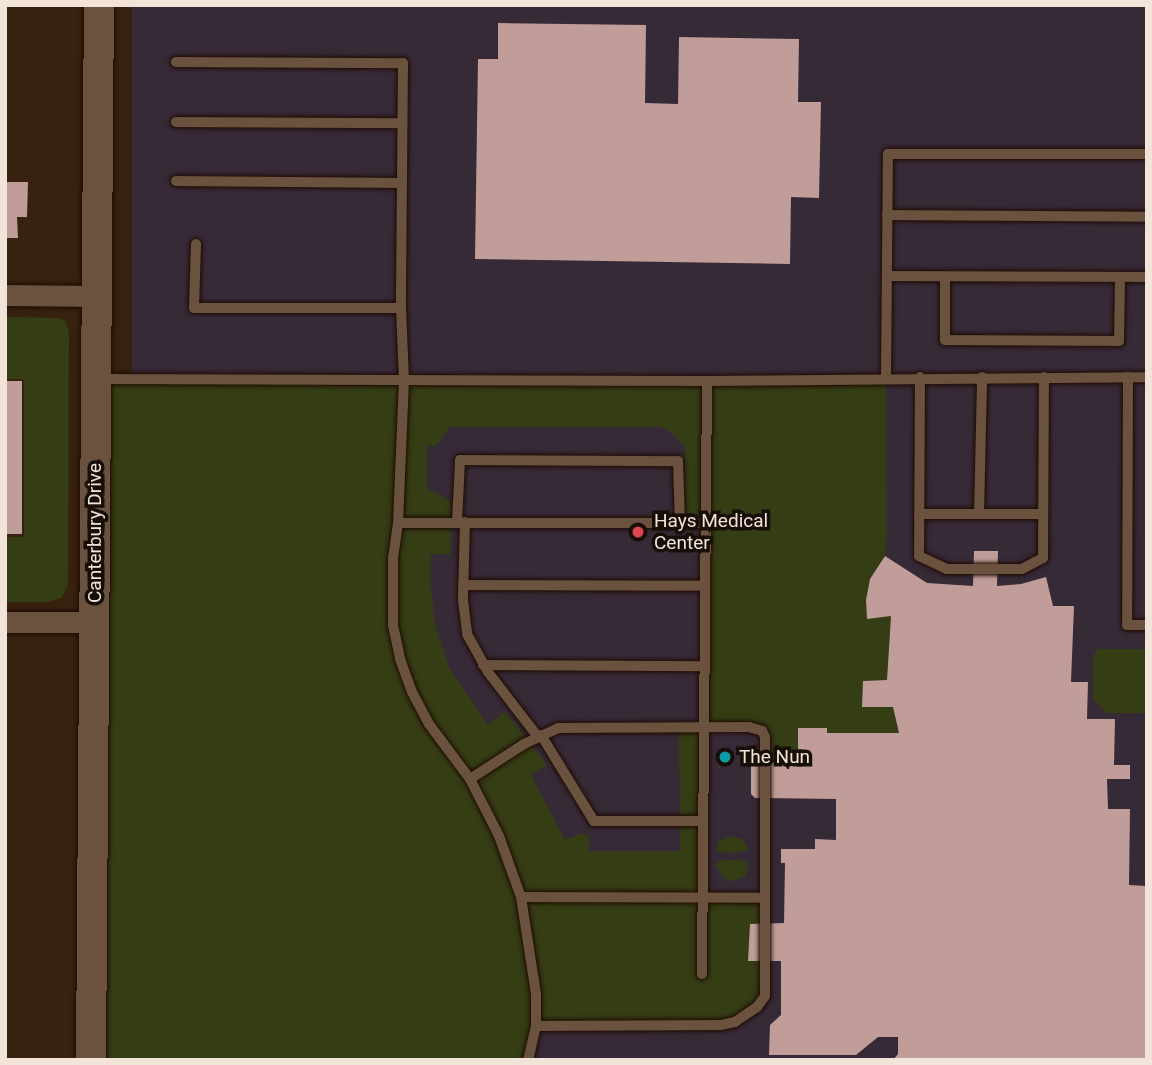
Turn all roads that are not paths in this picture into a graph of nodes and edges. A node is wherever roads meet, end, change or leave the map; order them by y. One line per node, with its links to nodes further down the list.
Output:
1 (99, 5): 16 (main road, Canterbury Drive)
2 (176, 62): 4 (lane)
3 (176, 122): 4 (lane)
4 (402, 123): 7 (lane)
5 (1147, 154): 8 (lane)
6 (176, 181): 7 (lane)
7 (402, 183): 17 (lane)
8 (887, 215): 9 (lane); 11 (lane)
9 (1147, 217)
10 (196, 244): 17 (lane)
11 (887, 276): 12 (lane); 18 (lane)
12 (945, 277): 13 (lane); 13 (lane)
13 (1119, 277): 14 (lane)
14 (1147, 277)
15 (5, 296): 16 (street)
16 (97, 296): 24 (main road, Canterbury Drive)
17 (401, 308): 25 (lane)
18 (886, 377): 19 (lane); 26 (lane)
19 (920, 377): 20 (lane); 27 (lane)
20 (982, 377): 21 (lane); 28 (lane)
21 (1044, 377): 22 (lane); 29 (lane)
22 (1128, 377): 23 (lane); 38 (lane)
23 (1147, 377)
24 (96, 379): 25 (lane); 37 (main road, Canterbury Drive)
25 (404, 380): 26 (lane); 31 (lane)
26 (707, 381): 33 (lane)
27 (919, 514): 28 (lane); 29 (lane)
28 (979, 514): 29 (lane)
29 (1043, 514)
30 (461, 522): 31 (lane); 32 (lane); 32 (lane); 34 (lane)
31 (398, 523): 43 (lane)
32 (680, 523): 33 (lane)
33 (706, 523): 35 (lane)
34 (463, 585): 35 (lane); 39 (lane)
35 (705, 586): 40 (lane)
36 (5, 622): 37 (street)
37 (94, 622): 50 (main road, Canterbury Drive)
38 (1147, 625)
39 (483, 665): 40 (lane); 42 (lane)
40 (705, 666): 41 (lane)
41 (704, 727): 42 (lane); 44 (lane); 47 (lane)
42 (540, 736): 43 (lane); 44 (lane)
43 (470, 779): 45 (lane)
44 (703, 821): 46 (lane)
45 (521, 897): 46 (lane); 49 (lane)
46 (703, 898): 47 (lane); 48 (lane)
47 (765, 898): 49 (lane)
48 (702, 974)
49 (536, 1026): 51 (lane)
50 (91, 1060)
51 (528, 1060)

